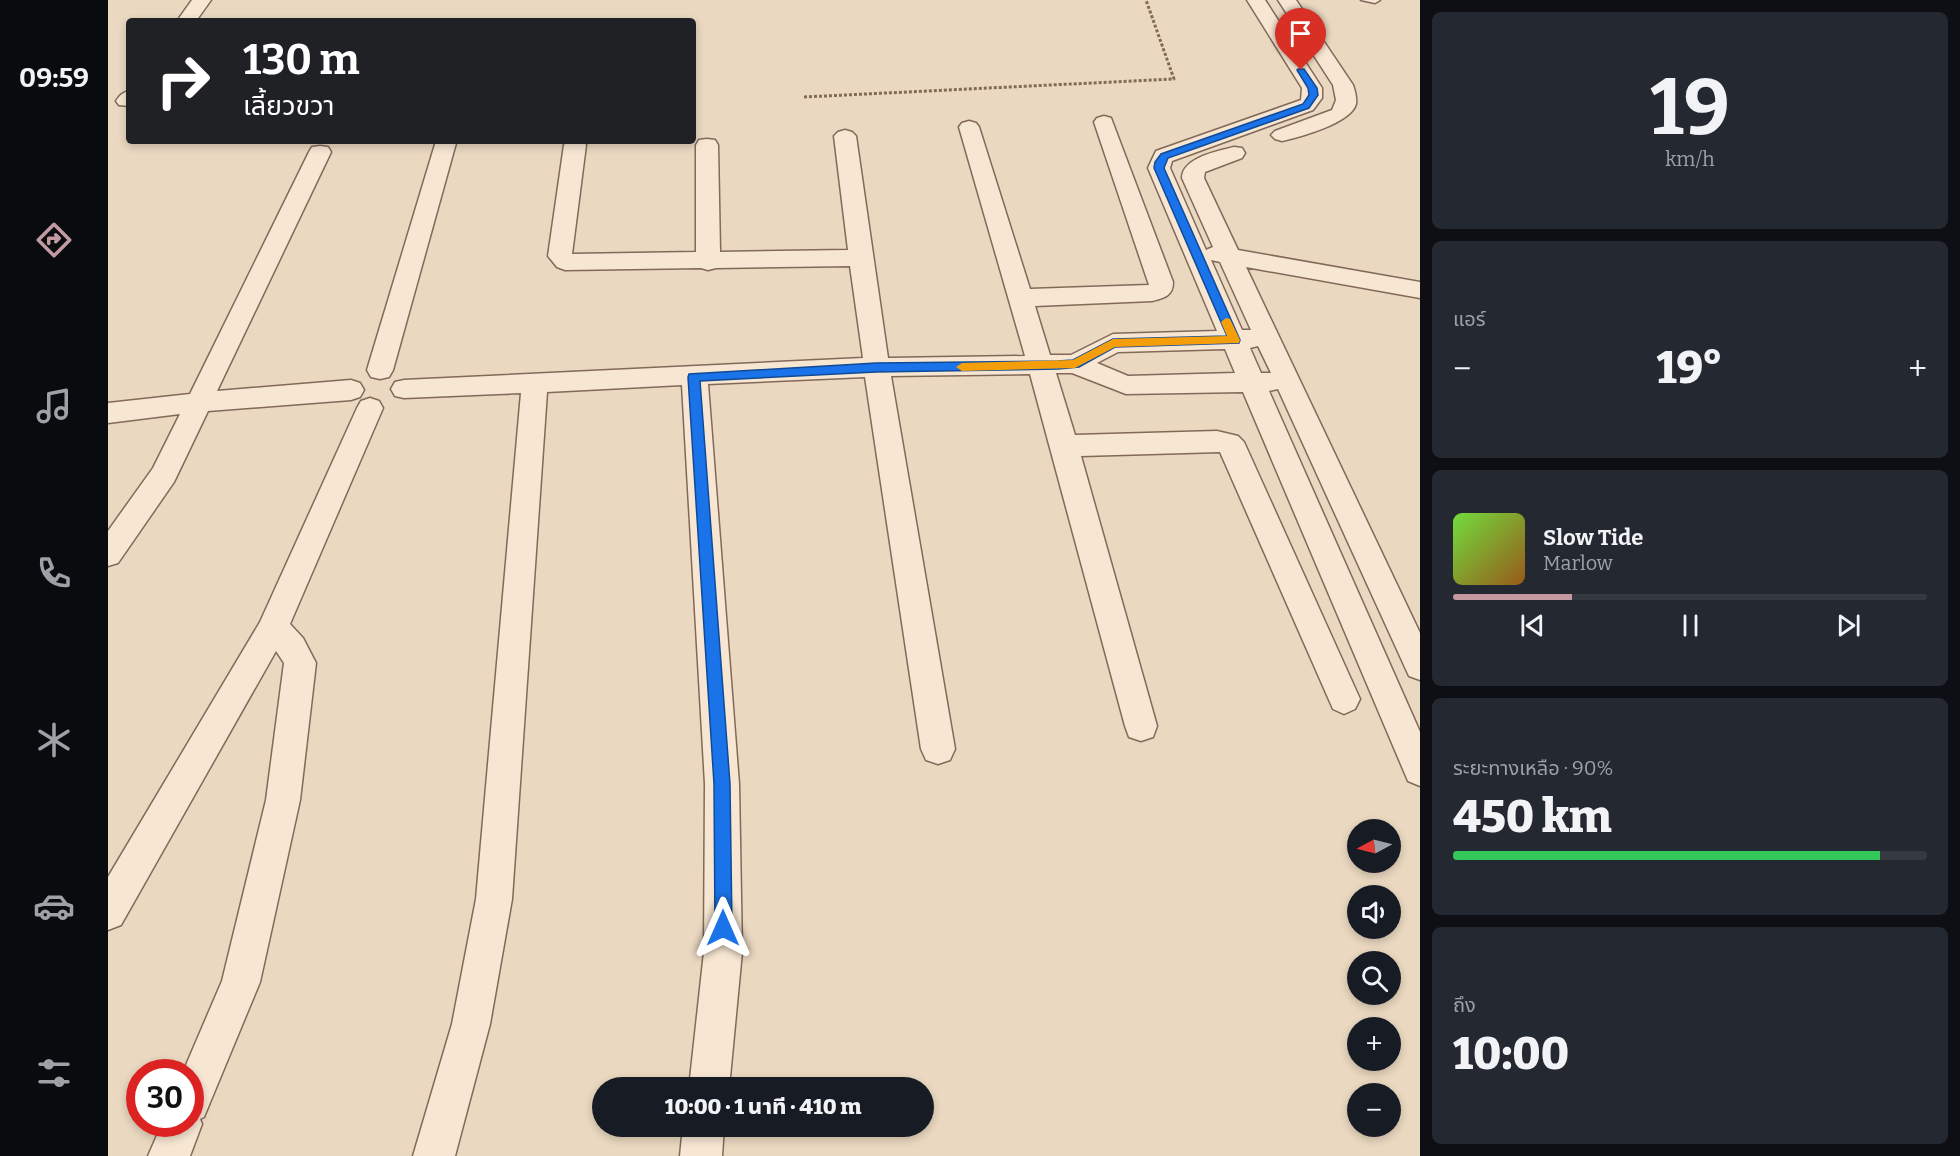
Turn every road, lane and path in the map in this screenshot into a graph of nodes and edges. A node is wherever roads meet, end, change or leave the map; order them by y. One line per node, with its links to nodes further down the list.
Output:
1 (202, 0): 7 (street)
2 (1146, 0): 8 (path)
3 (1256, 0): 9 (street)
4 (1287, 0): 10 (street)
5 (1366, 0): 6 (lane)
6 (1375, 0)
7 (188, 18)
8 (804, 97)
9 (1311, 99): 10 (street); 18 (street)
10 (1345, 108): 19 (street)
11 (1104, 122): 23 (street)
12 (969, 127): 23 (street)
13 (846, 136): 20 (street)
14 (445, 144): 29 (street)
15 (575, 145): 21 (street)
16 (707, 145): 21 (street)
17 (320, 152): 36 (street)
18 (1194, 251): 19 (street); 25 (street)
19 (1231, 257): 22 (street); 24 (street)
20 (860, 258): 21 (street); 28 (street)
21 (708, 262)
22 (1420, 290)
23 (1020, 298): 27 (street)
24 (1269, 339): 25 (street); 31 (street)
25 (1234, 340): 26 (street); 33 (street)
26 (1075, 364): 27 (street); 33 (street)
27 (1041, 366): 28 (street); 38 (street)
28 (876, 367): 30 (street); 45 (street)
29 (380, 370): 34 (street); 35 (street)
30 (694, 377): 32 (street); 49 (street)
31 (1288, 381): 33 (street); 41 (street)
32 (535, 382): 34 (street); 53 (street)
33 (1253, 383): 43 (street)
34 (404, 389): 35 (street)
35 (360, 399): 36 (street); 40 (street)
36 (200, 402): 37 (street); 39 (street)
37 (108, 413)
38 (1065, 447): 42 (street); 44 (street)
39 (108, 554)
40 (272, 629): 47 (street); 48 (street)
41 (1420, 666)
42 (1344, 699)
43 (1408, 717): 46 (street)
44 (1141, 726)
45 (938, 748)
46 (1420, 770)
47 (108, 912)
48 (204, 1070)
49 (710, 1077)
50 (176, 1137): 52 (street)
51 (703, 1137): 54 (street)
52 (168, 1156)
53 (434, 1156)
54 (701, 1156)

